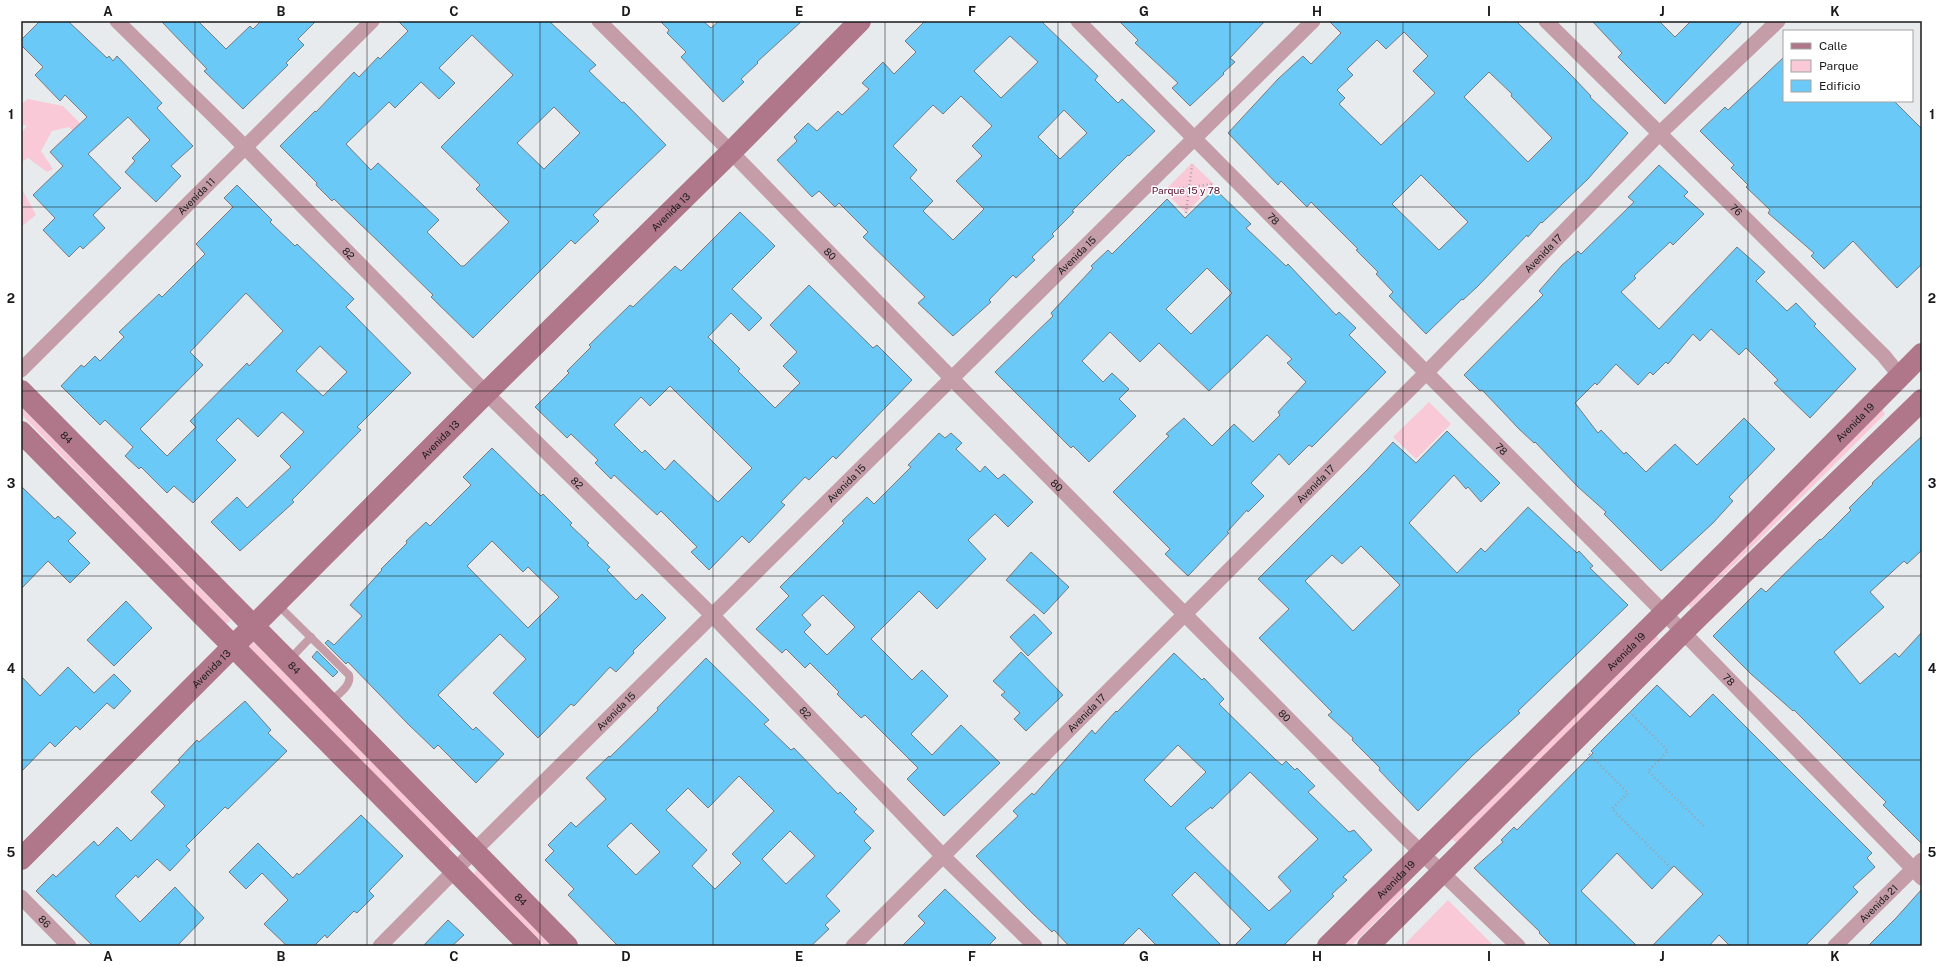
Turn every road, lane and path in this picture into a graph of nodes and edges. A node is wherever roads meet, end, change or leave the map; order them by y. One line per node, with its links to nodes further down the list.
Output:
1 (118, 21): 11 (street, 82)
2 (372, 21): 11 (street, Avenida 11)
3 (599, 21): 12 (street, 80)
4 (860, 21): 12 (main road, Avenida 13)
5 (1078, 21): 10 (street, 78)
6 (1313, 21): 10 (street, Avenida 15)
7 (1546, 21): 9 (street, 76)
8 (1778, 21): 9 (street, Avenida 17)
9 (1660, 134): 20 (street, Avenida 17); 21 (street, 76)
10 (1194, 138): 20 (street, 78); 22 (street, Avenida 15)
11 (244, 147): 19 (street, Avenida 11); 24 (street, 82)
12 (731, 152): 22 (street, 80); 24 (main road, Avenida 13)
13 (1192, 163): 15 (path)
14 (1214, 184): 15 (path)
15 (1189, 188): 16 (path); 17 (path)
16 (1164, 191)
17 (1186, 213)
18 (1922, 354): 21 (main road, Avenida 19)
19 (21, 370)
20 (1427, 372): 28 (street, 78); 29 (street, Avenida 17)
21 (1900, 376): 25 (main road, 76); 28 (main road, Avenida 19)
22 (951, 379): 29 (street, 80); 30 (street, Avenida 15)
23 (21, 391): 31 (main road, 84)
24 (486, 393): 27 (main road, Avenida 13); 30 (street, 82)
25 (1922, 400): 32 (main road)
26 (21, 432): 34 (main road)
27 (276, 603): 31 (main road, Avenida 13); 33 (lane)
28 (1663, 612): 32 (street, 78); 41 (main road, Avenida 19)
29 (1185, 613): 41 (street, 80); 42 (street, Avenida 17)
30 (713, 616): 40 (street, Avenida 15); 42 (street, 82)
31 (254, 626): 34 (main road, Avenida 13); 35 (main road, 84)
32 (1683, 632): 45 (street, 78); 47 (main road)
33 (311, 638): 35 (lane); 36 (lane)
34 (234, 647): 43 (main road, Avenida 13); 46 (main road)
35 (288, 661): 36 (main road, 84)
36 (329, 702): 40 (main road, 84)
37 (1628, 710): 39 (path)
38 (1587, 752): 44 (path)
39 (1705, 826)
40 (473, 852): 46 (street, Avenida 15); 52 (main road, 84)
41 (1422, 852): 47 (street, 80); 55 (main road, Avenida 19)
42 (943, 856): 53 (street, Avenida 17); 54 (street, 82)
43 (21, 859)
44 (1671, 868)
45 (1919, 869): 58 (street, Avenida 21)
46 (455, 870): 50 (street, Avenida 15); 51 (main road)
47 (1443, 873): 56 (main road); 57 (street, 80)
48 (21, 897): 49 (street, 86)
49 (70, 946)
50 (380, 946)
51 (530, 946)
52 (567, 946)
53 (852, 946)
54 (1035, 946)
55 (1328, 946)
56 (1368, 946)
57 (1518, 946)
58 (1835, 946)

